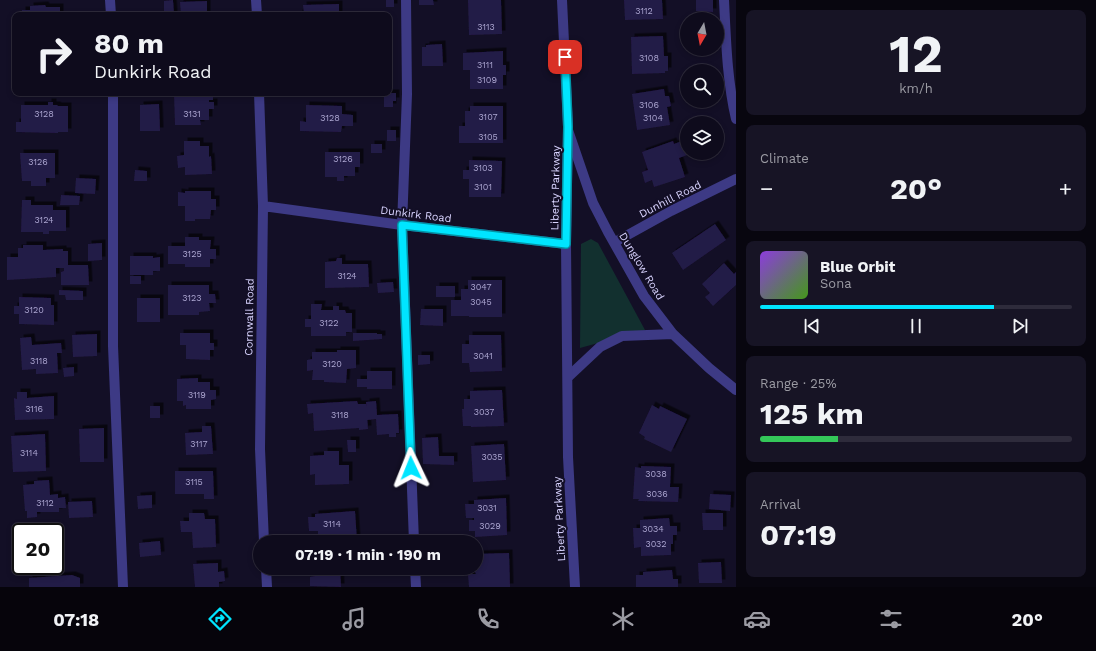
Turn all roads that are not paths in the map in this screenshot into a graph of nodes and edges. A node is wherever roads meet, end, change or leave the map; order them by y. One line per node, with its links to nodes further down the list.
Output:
1 (110, 0): 6 (street)
2 (256, 0): 7 (street)
3 (406, 0): 14 (street)
4 (562, 0): 11 (street, Liberty Parkway)
5 (724, 0): 10 (street)
6 (111, 12)
7 (257, 12)
8 (113, 96): 24 (street)
9 (259, 96): 13 (street, Cornwall Road)
10 (736, 119)
11 (568, 127): 15 (street, Dunglow Road); 16 (street, Liberty Parkway)
12 (736, 179): 15 (street, Dunhill Road)
13 (263, 206): 14 (street, Dunkirk Road); 20 (street, Cornwall Road)
14 (402, 225): 16 (street, Dunkirk Road); 21 (street)
15 (615, 242): 17 (street, Dunglow Road)
16 (566, 244): 18 (street, Liberty Parkway)
17 (673, 334): 18 (street); 19 (street, Dunglow Road)
18 (568, 377): 27 (street, Liberty Parkway)
19 (736, 390)
20 (264, 535)
21 (414, 535)
22 (266, 575): 25 (street)
23 (415, 575): 26 (street)
24 (123, 587)
25 (267, 587)
26 (416, 587)
27 (575, 587)

